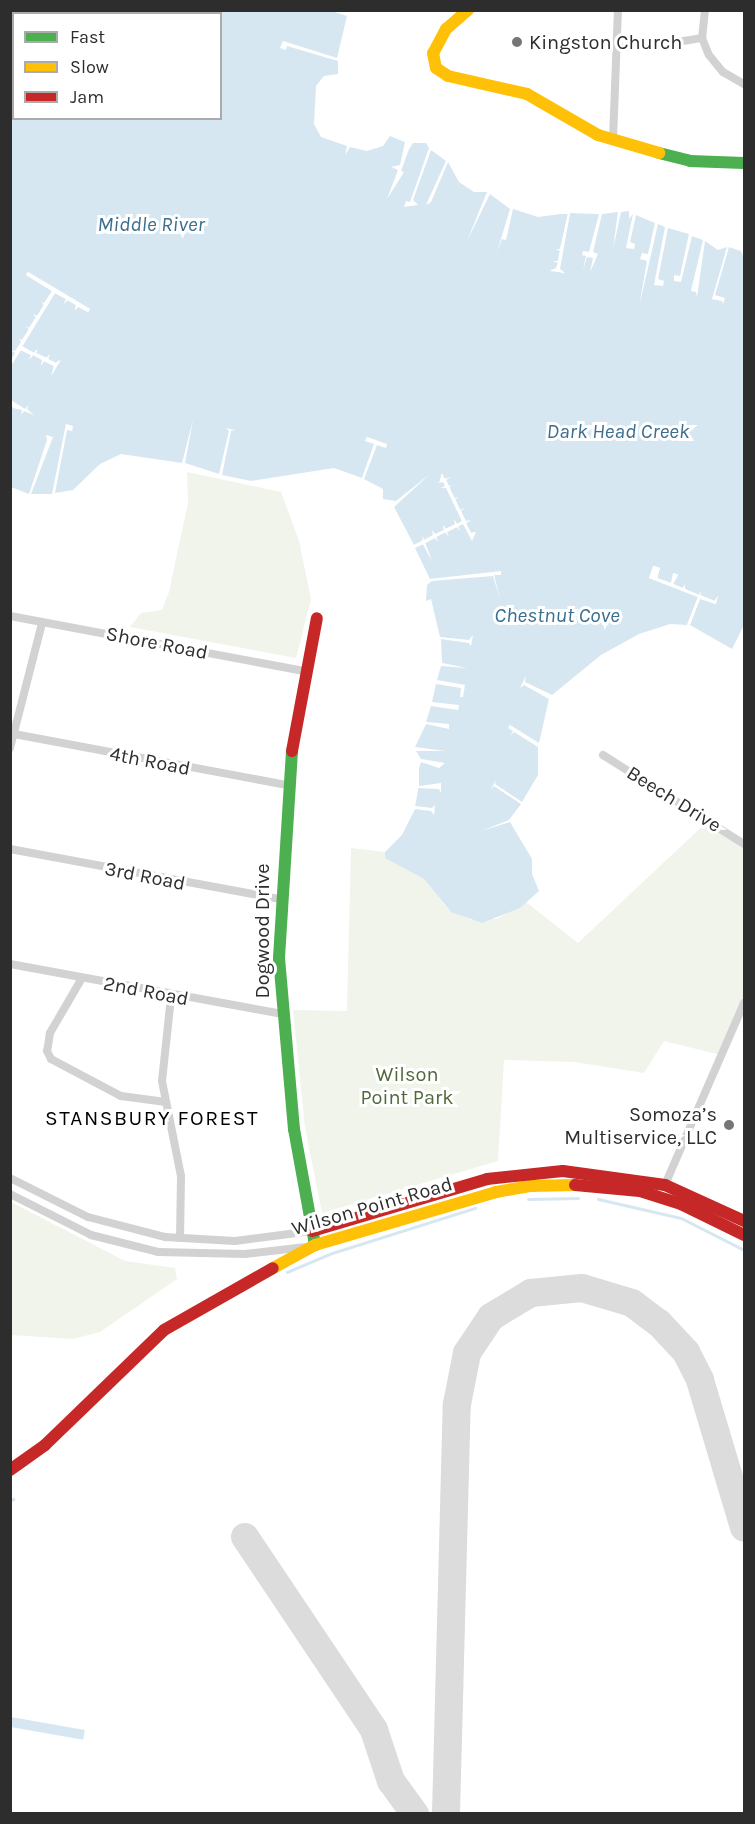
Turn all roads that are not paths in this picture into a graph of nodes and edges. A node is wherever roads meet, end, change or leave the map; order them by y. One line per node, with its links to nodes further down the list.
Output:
1 (468, 10): 7 (street)
2 (618, 10): 5 (street)
3 (705, 10): 4 (street)
4 (702, 38): 5 (street); 6 (street)
5 (617, 47): 7 (street)
6 (744, 84)
7 (612, 139): 8 (street)
8 (744, 163)
9 (10, 616): 11 (street, Shore Road)
10 (317, 618): 12 (street, Dogwood Drive)
11 (42, 623): 12 (street, Shore Road); 13 (street)
12 (304, 671): 17 (street, Dogwood Drive)
13 (14, 721): 14 (street)
14 (14, 734): 15 (street); 17 (street, 4th Road)
15 (10, 748)
16 (603, 755): 18 (street, Beech Drive)
17 (287, 785): 20 (street, Dogwood Drive)
18 (744, 844)
19 (10, 849): 20 (street, 3rd Road)
20 (280, 899): 25 (street, Dogwood Drive)
21 (10, 964): 22 (street, 2nd Road)
22 (82, 978): 23 (street, 2nd Road); 26 (street)
23 (171, 997): 25 (street, 2nd Road); 26 (street)
24 (744, 1003): 28 (street)
25 (282, 1014): 31 (street, Dogwood Drive)
26 (166, 1102): 33 (street)
27 (10, 1178): 33 (street, Wilson Point Road)
28 (663, 1191): 30 (street, Wilson Point Road); 31 (street, Wilson Point Road); 32 (street, Wilson Point Road); 34 (street, Wilson Point Road)
29 (10, 1194): 34 (street, Wilson Point Road)
30 (744, 1221)
31 (312, 1232): 33 (street, Wilson Point Road); 34 (street, Dogwood Drive)
32 (744, 1235)
33 (180, 1238)
34 (315, 1245): 35 (street)
35 (10, 1470)

